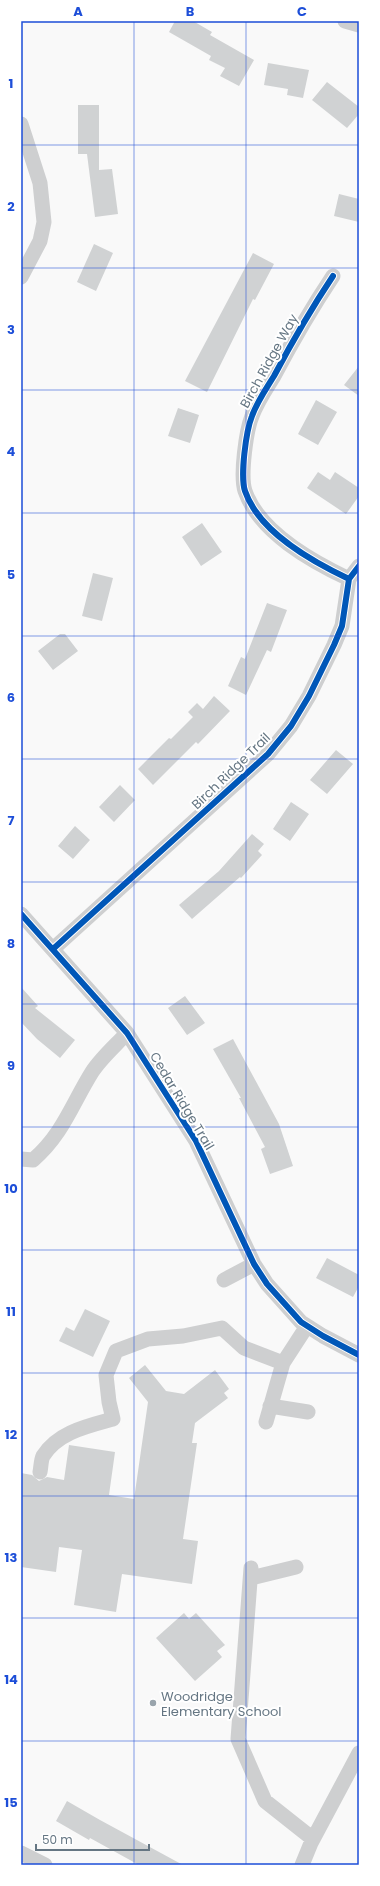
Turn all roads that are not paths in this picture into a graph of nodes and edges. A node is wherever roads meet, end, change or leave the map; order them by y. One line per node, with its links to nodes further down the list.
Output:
1 (345, 21): 2 (street)
2 (359, 25)
3 (21, 124): 5 (street)
4 (333, 276): 7 (street, Birch Ridge Way)
5 (21, 277)
6 (359, 566): 7 (street, Birch Ridge Trail)
7 (349, 579): 9 (street, Birch Ridge Trail)
8 (21, 914): 9 (street, Cedar Ridge Trail)
9 (54, 949): 10 (street, Cedar Ridge Trail)
10 (127, 1033): 11 (street); 12 (street, Cedar Ridge Trail)
11 (21, 1159)
12 (254, 1264): 13 (street); 14 (street, Cedar Ridge Trail)
13 (224, 1280)
14 (307, 1326): 15 (street, Cedar Ridge Trail); 16 (street)
15 (359, 1355)
16 (283, 1363): 17 (street); 20 (street)
17 (270, 1406): 18 (street); 19 (street)
18 (308, 1412)
19 (266, 1422)
20 (40, 1472)
21 (296, 1567): 23 (street)
22 (359, 1753): 23 (street)
23 (313, 1839): 26 (street)
24 (21, 1853): 25 (street)
25 (45, 1865)
26 (302, 1865)

